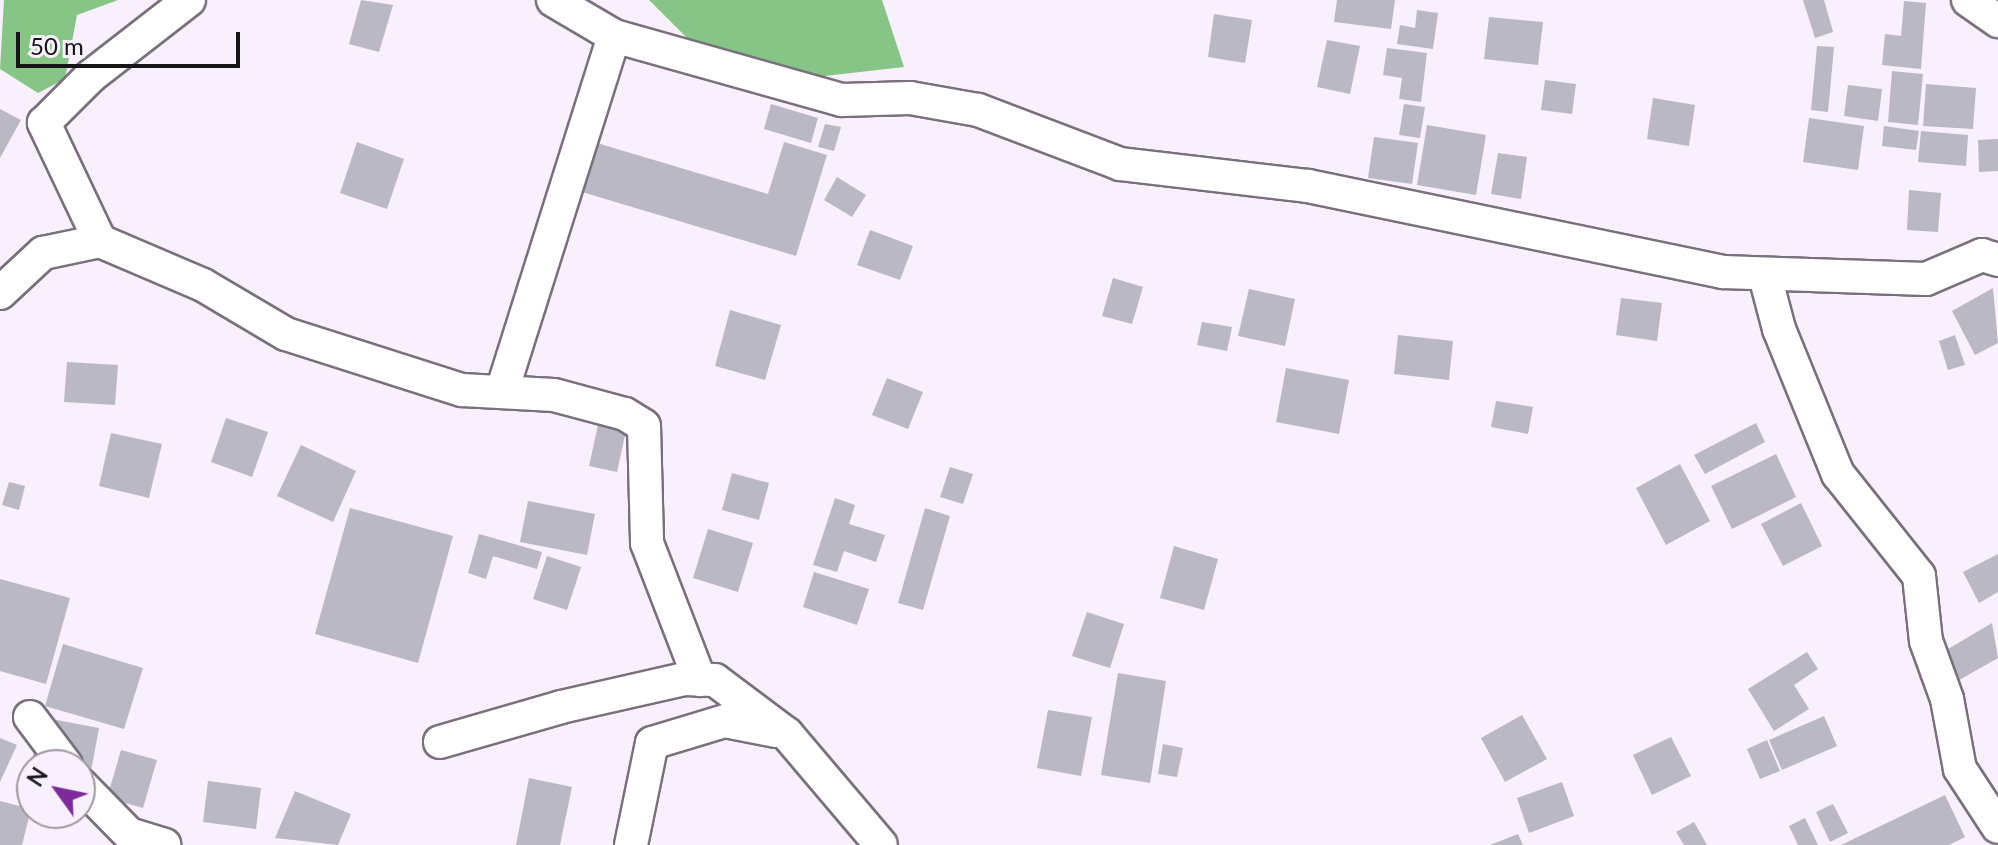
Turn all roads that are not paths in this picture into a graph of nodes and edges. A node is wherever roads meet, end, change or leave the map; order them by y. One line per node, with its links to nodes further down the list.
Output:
1 (189, 0): 6 (street)
2 (553, 0): 5 (street)
3 (1968, 0): 4 (street)
4 (1998, 21)
5 (614, 36): 8 (street); 10 (street)
6 (100, 241): 9 (street); 10 (street)
7 (1998, 260): 8 (street)
8 (1765, 276): 17 (street)
9 (0, 293)
10 (503, 388): 11 (street)
11 (700, 680): 13 (street); 14 (street)
12 (30, 717): 15 (street)
13 (787, 734): 19 (street); 20 (street)
14 (440, 742)
15 (54, 749)
16 (96, 800): 18 (street)
17 (1998, 827)
18 (164, 845)
19 (631, 845)
20 (881, 845)

